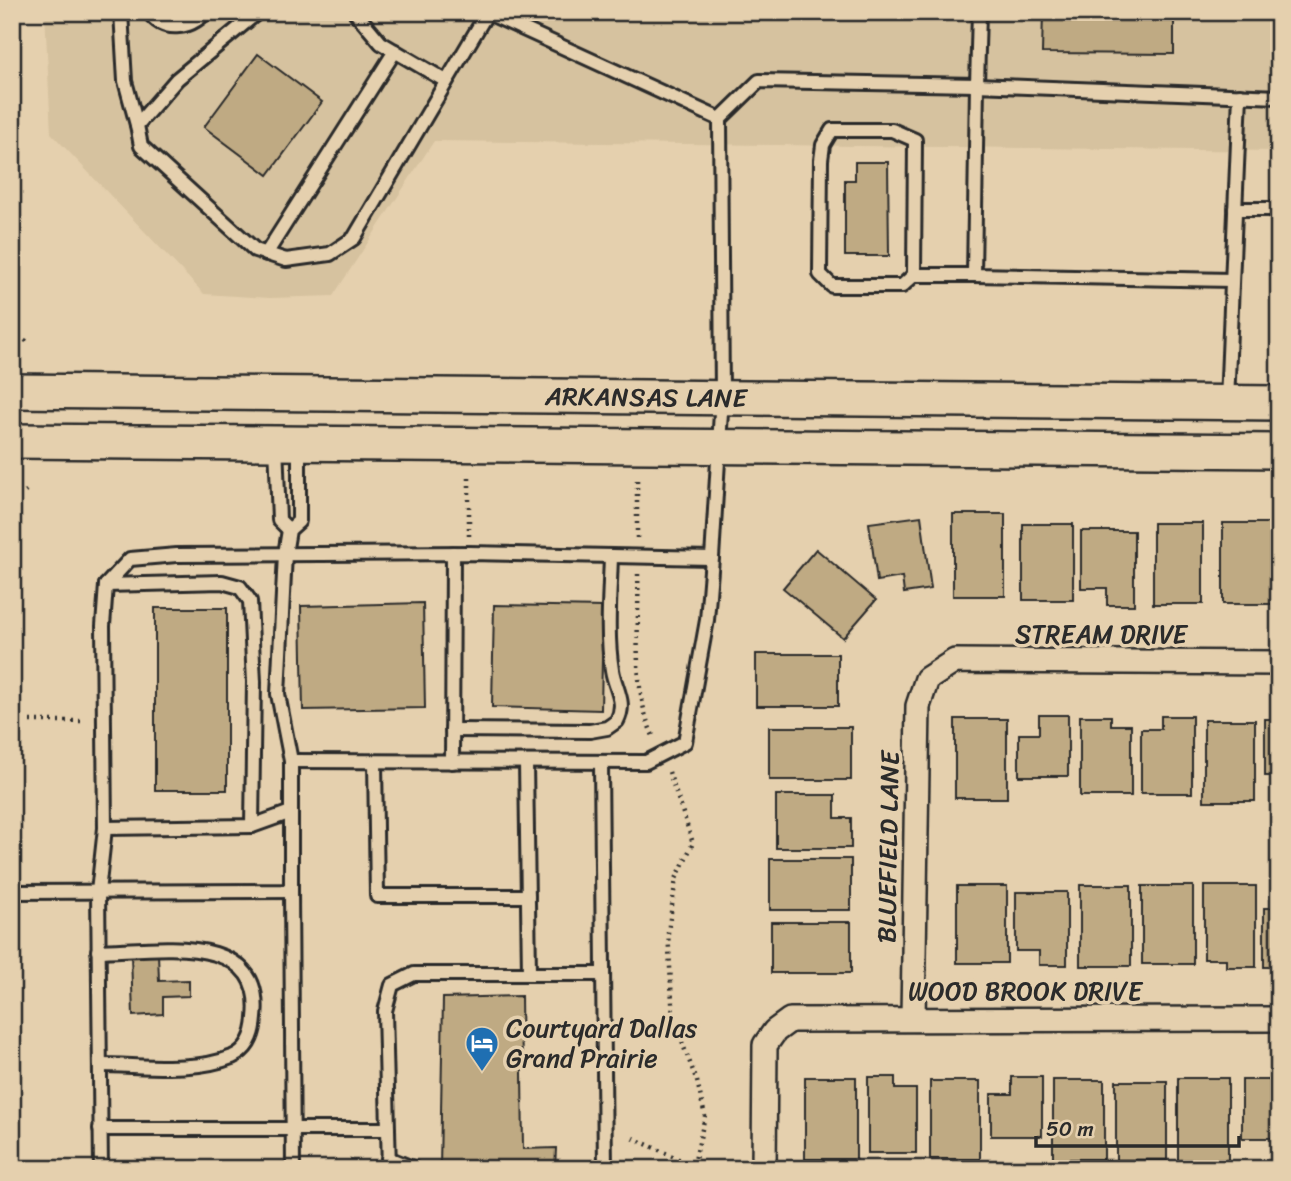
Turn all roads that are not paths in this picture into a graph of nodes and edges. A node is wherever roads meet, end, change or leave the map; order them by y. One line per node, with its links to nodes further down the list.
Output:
1 (121, 12): 14 (lane)
2 (149, 12): 3 (lane)
3 (205, 12)
4 (258, 12): 14 (lane)
5 (355, 12): 8 (lane)
6 (979, 12): 10 (lane)
7 (486, 13): 9 (lane); 13 (lane)
8 (395, 51): 9 (lane); 17 (lane)
9 (446, 81): 17 (lane)
10 (977, 85): 11 (lane); 13 (lane); 19 (lane)
11 (1240, 95): 12 (lane); 15 (lane)
12 (1279, 97)
13 (720, 119): 22 (lane)
14 (137, 125): 17 (lane)
15 (1235, 209): 16 (lane); 20 (lane)
16 (1279, 209)
17 (266, 254)
18 (914, 275): 18 (lane); 19 (lane)
19 (974, 275): 20 (lane)
20 (1232, 280): 24 (lane)
21 (12, 391): 22 (main road, ARKANSAS LANE)
22 (722, 396): 24 (main road, ARKANSAS LANE); 27 (lane)
23 (1279, 402): 24 (main road, ARKANSAS LANE)
24 (1227, 403)
25 (12, 441): 26 (main road, ARKANSAS LANE)
26 (288, 443): 27 (main road, ARKANSAS LANE); 29 (lane); 29 (lane)
27 (721, 446): 28 (main road, ARKANSAS LANE); 33 (lane)
28 (1279, 451)
29 (289, 530): 31 (lane)
30 (453, 553): 31 (lane); 32 (lane); 37 (lane)
31 (285, 554): 34 (lane); 38 (lane)
32 (611, 556): 33 (lane); 37 (lane)
33 (712, 558): 42 (lane)
34 (106, 585): 44 (lane); 45 (lane)
35 (1279, 663): 36 (street, STREAM DRIVE)
36 (928, 679): 53 (street, BLUEFIELD LANE)
37 (452, 730): 40 (lane)
38 (290, 761): 39 (lane); 43 (lane)
39 (375, 762): 40 (lane); 49 (lane)
40 (452, 762): 41 (lane)
41 (526, 763): 42 (lane); 49 (lane)
42 (601, 764): 52 (lane)
43 (290, 812): 44 (lane); 46 (lane)
44 (252, 826): 45 (lane)
45 (105, 828): 48 (lane)
46 (291, 891): 48 (lane); 56 (lane)
47 (12, 892): 48 (lane)
48 (98, 892): 50 (lane)
49 (528, 896): 51 (lane)
50 (98, 951): 55 (lane); 55 (lane)
51 (529, 974): 52 (lane); 58 (lane)
52 (603, 974): 63 (lane)
53 (913, 1018): 54 (street, WOOD BROOK DRIVE); 64 (street, WOOD BROOK DRIVE)
54 (1279, 1019)
55 (100, 1065): 57 (lane)
56 (293, 1128): 57 (lane); 58 (lane); 61 (lane)
57 (100, 1129): 60 (lane)
58 (388, 1129): 59 (lane)
59 (388, 1163): 62 (lane)
60 (101, 1169)
61 (293, 1169)
62 (415, 1169)
63 (605, 1169)
64 (764, 1169)

